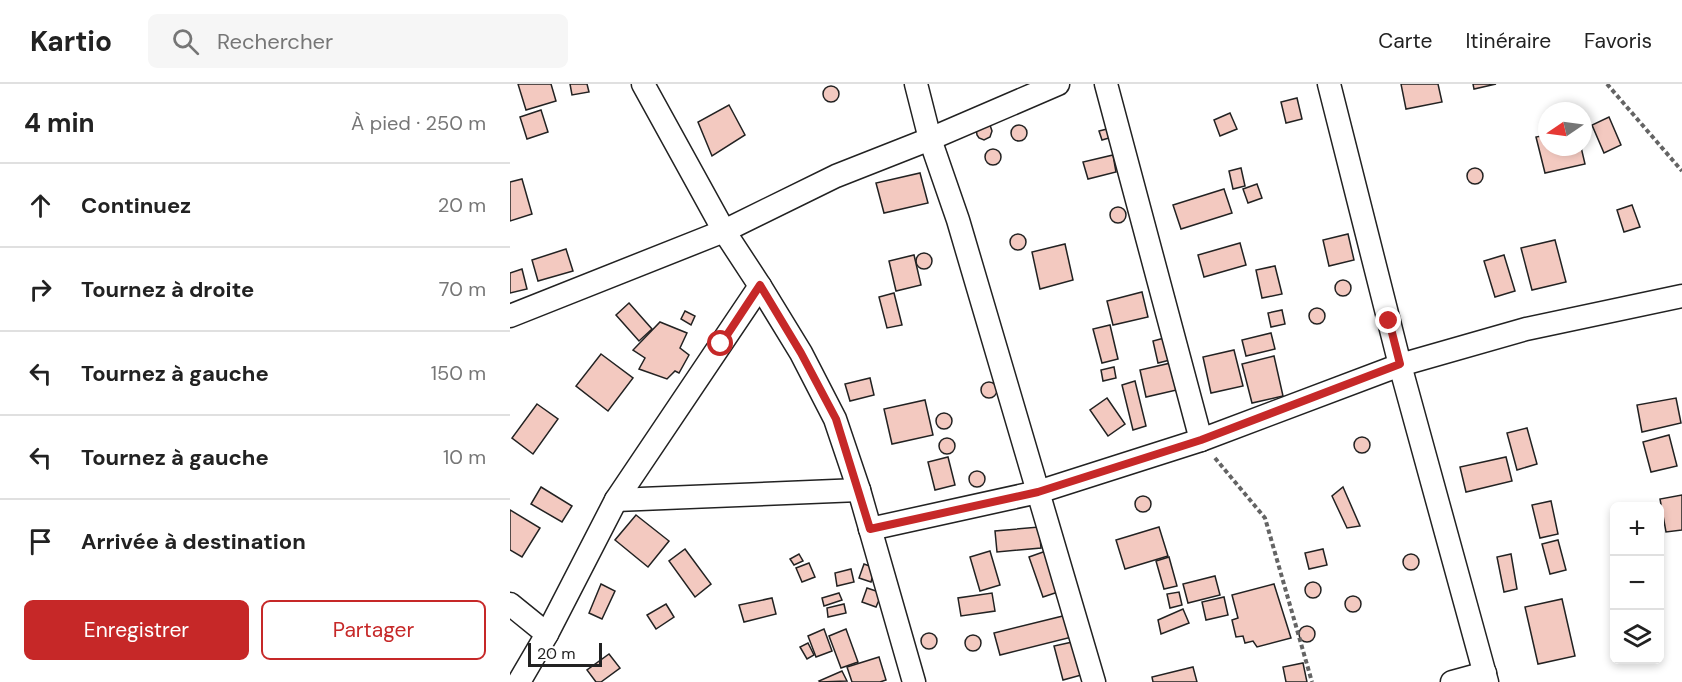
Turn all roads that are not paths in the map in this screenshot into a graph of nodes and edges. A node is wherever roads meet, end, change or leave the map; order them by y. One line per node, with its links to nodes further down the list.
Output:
1 (643, 84): 7 (street)
2 (916, 84): 6 (street)
3 (1058, 84): 6 (street)
4 (1106, 84): 12 (street)
5 (1329, 84): 11 (street)
6 (930, 139): 7 (street); 14 (street)
7 (724, 231): 8 (street); 10 (street)
8 (760, 285): 13 (street); 15 (street)
9 (1682, 296): 11 (street)
10 (510, 316)
11 (1400, 364): 12 (street); 19 (street)
12 (1201, 440): 14 (street)
13 (859, 490): 15 (street); 16 (street)
14 (1038, 492): 16 (street); 22 (street)
15 (616, 500): 18 (street)
16 (870, 529): 21 (street)
17 (510, 604): 18 (street)
18 (547, 634): 20 (street)
19 (1486, 678): 23 (street)
20 (519, 682)
21 (914, 682)
22 (1094, 682)
23 (1452, 682)

